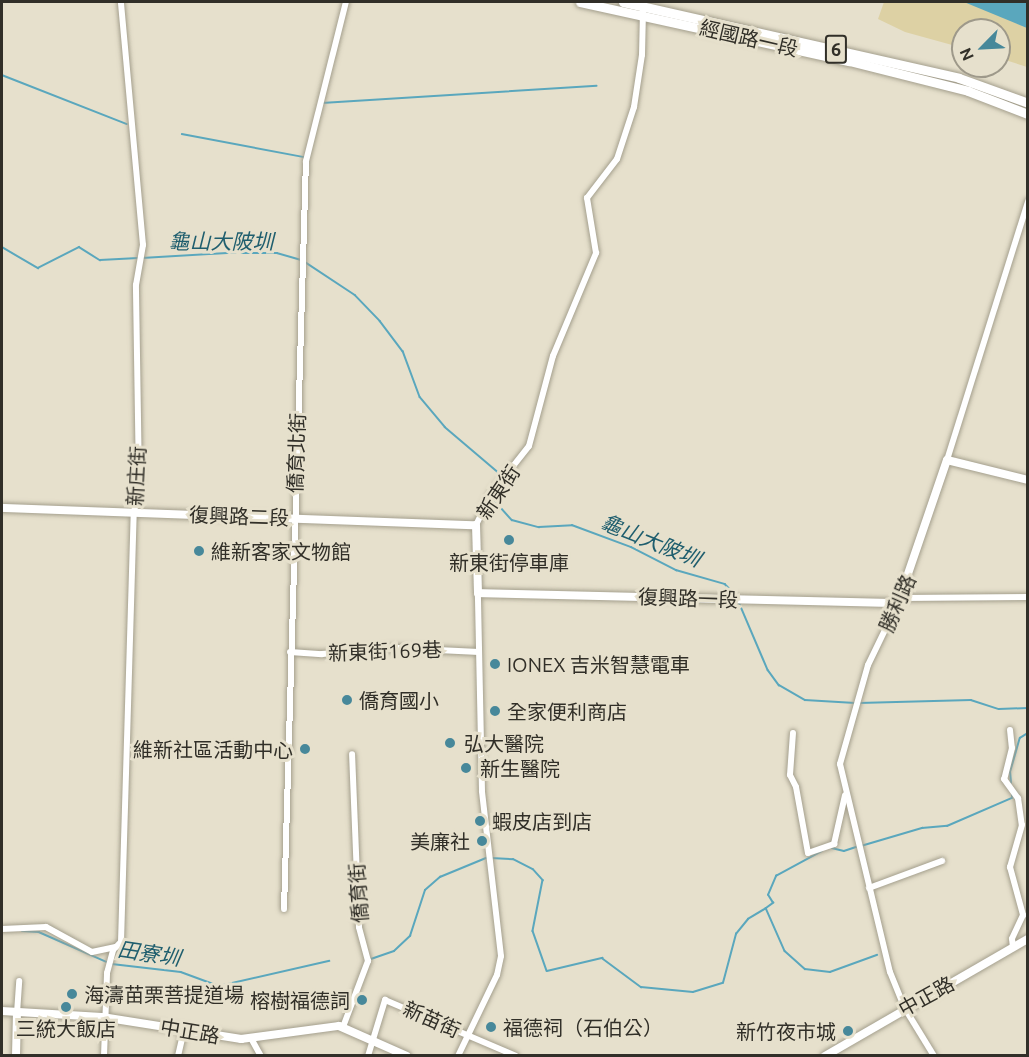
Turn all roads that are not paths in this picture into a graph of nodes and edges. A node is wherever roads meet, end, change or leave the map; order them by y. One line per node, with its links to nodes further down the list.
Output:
1 (121, 2): 12 (street, 新庄街)
2 (346, 2): 13 (street, 僑育北街)
3 (580, 2): 5 (main road, 6)
4 (623, 2): 5 (main road, 6)
5 (642, 6): 6 (main road, 經國路一段 / 6); 7 (main road, 經國路一段 / 6); 14 (street, 新東街)
6 (1028, 103)
7 (1028, 114)
8 (1028, 201): 9 (street, 勝利路)
9 (947, 460): 10 (street); 17 (street, 勝利路)
10 (1028, 480)
11 (2, 508): 12 (street, 復興路二段)
12 (134, 513): 13 (street, 復興路二段); 30 (street, 新庄街)
13 (294, 517): 14 (street, 復興路二段); 18 (street, 僑育北街)
14 (476, 525): 15 (street, 新東街)
15 (478, 594): 17 (street, 復興路一段); 19 (street, 新東街)
16 (1028, 597): 17 (street)
17 (900, 601): 23 (street, 勝利路)
18 (290, 652): 19 (street, 新東街169巷); 26 (street, 僑育北街)
19 (478, 652): 38 (street, 新東街)
20 (1011, 730): 29 (street)
21 (793, 733): 23 (street)
22 (352, 754): 36 (street, 僑育街)
23 (846, 791): 25 (street, 勝利路)
24 (942, 861): 25 (street)
25 (869, 888): 32 (street, 勝利路)
26 (284, 909)
27 (2, 929): 30 (street)
28 (1028, 939): 29 (street, 中正路)
29 (1013, 947): 32 (street, 中正路)
30 (114, 948): 35 (street, 新庄街)
31 (19, 981): 34 (street)
32 (904, 1007): 49 (street, 中正路); 50 (street, 勝利路)
33 (2, 1011): 34 (street, 中正路)
34 (17, 1013): 35 (street, 中正路); 41 (street)
35 (107, 1018): 37 (street, 中正路); 42 (street, 新庄街)
36 (344, 1027): 39 (street); 40 (street, 中正路)
37 (184, 1029): 40 (street, 中正路); 43 (street)
38 (467, 1035): 39 (street, 新苗街); 47 (street, 新東街); 48 (street, 新苗街)
39 (370, 1038): 45 (street); 46 (street)
40 (252, 1040): 44 (street)
41 (16, 1056)
42 (104, 1056)
43 (178, 1056)
44 (261, 1056)
45 (368, 1056)
46 (407, 1056)
47 (458, 1056)
48 (516, 1056)
49 (825, 1056)
50 (934, 1056)

